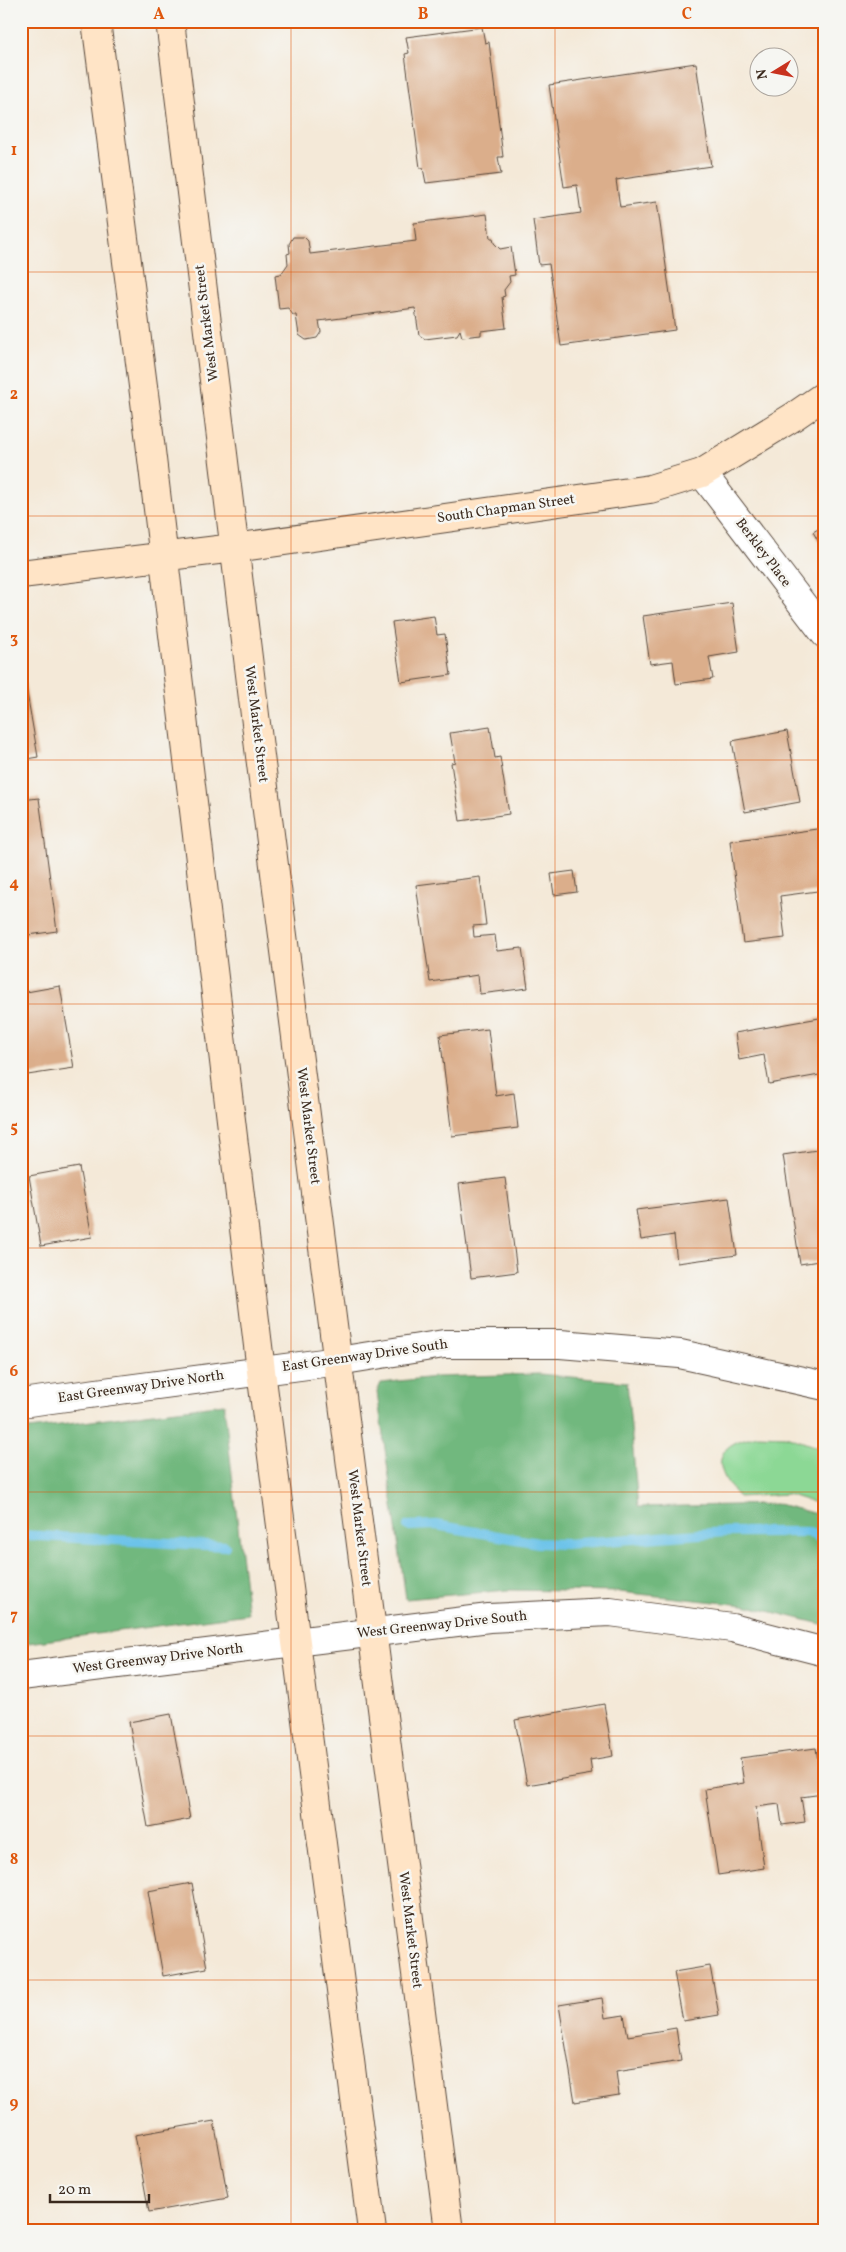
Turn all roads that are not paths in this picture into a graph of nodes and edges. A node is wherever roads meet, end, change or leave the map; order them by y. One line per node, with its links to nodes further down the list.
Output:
1 (96, 21): 6 (main road)
2 (170, 21): 5 (main road, West Market Street)
3 (825, 395): 4 (main road, South Chapman Street)
4 (702, 473): 5 (main road, South Chapman Street); 8 (street, Berkley Place)
5 (234, 548): 6 (main road, South Chapman Street); 9 (main road, West Market Street)
6 (163, 556): 7 (main road, South Chapman Street); 10 (main road)
7 (21, 574)
8 (825, 634)
9 (338, 1361): 10 (street, East Greenway Drive South); 11 (street, East Greenway Drive South); 13 (main road, West Market Street)
10 (261, 1371): 12 (street, East Greenway Drive North); 14 (main road)
11 (825, 1386)
12 (21, 1403)
13 (372, 1632): 14 (street, West Greenway Drive South); 15 (street, West Greenway Drive South); 18 (main road, West Market Street)
14 (296, 1642): 16 (street, West Greenway Drive North); 17 (main road)
15 (825, 1652)
16 (21, 1676)
17 (372, 2231)
18 (448, 2231)

